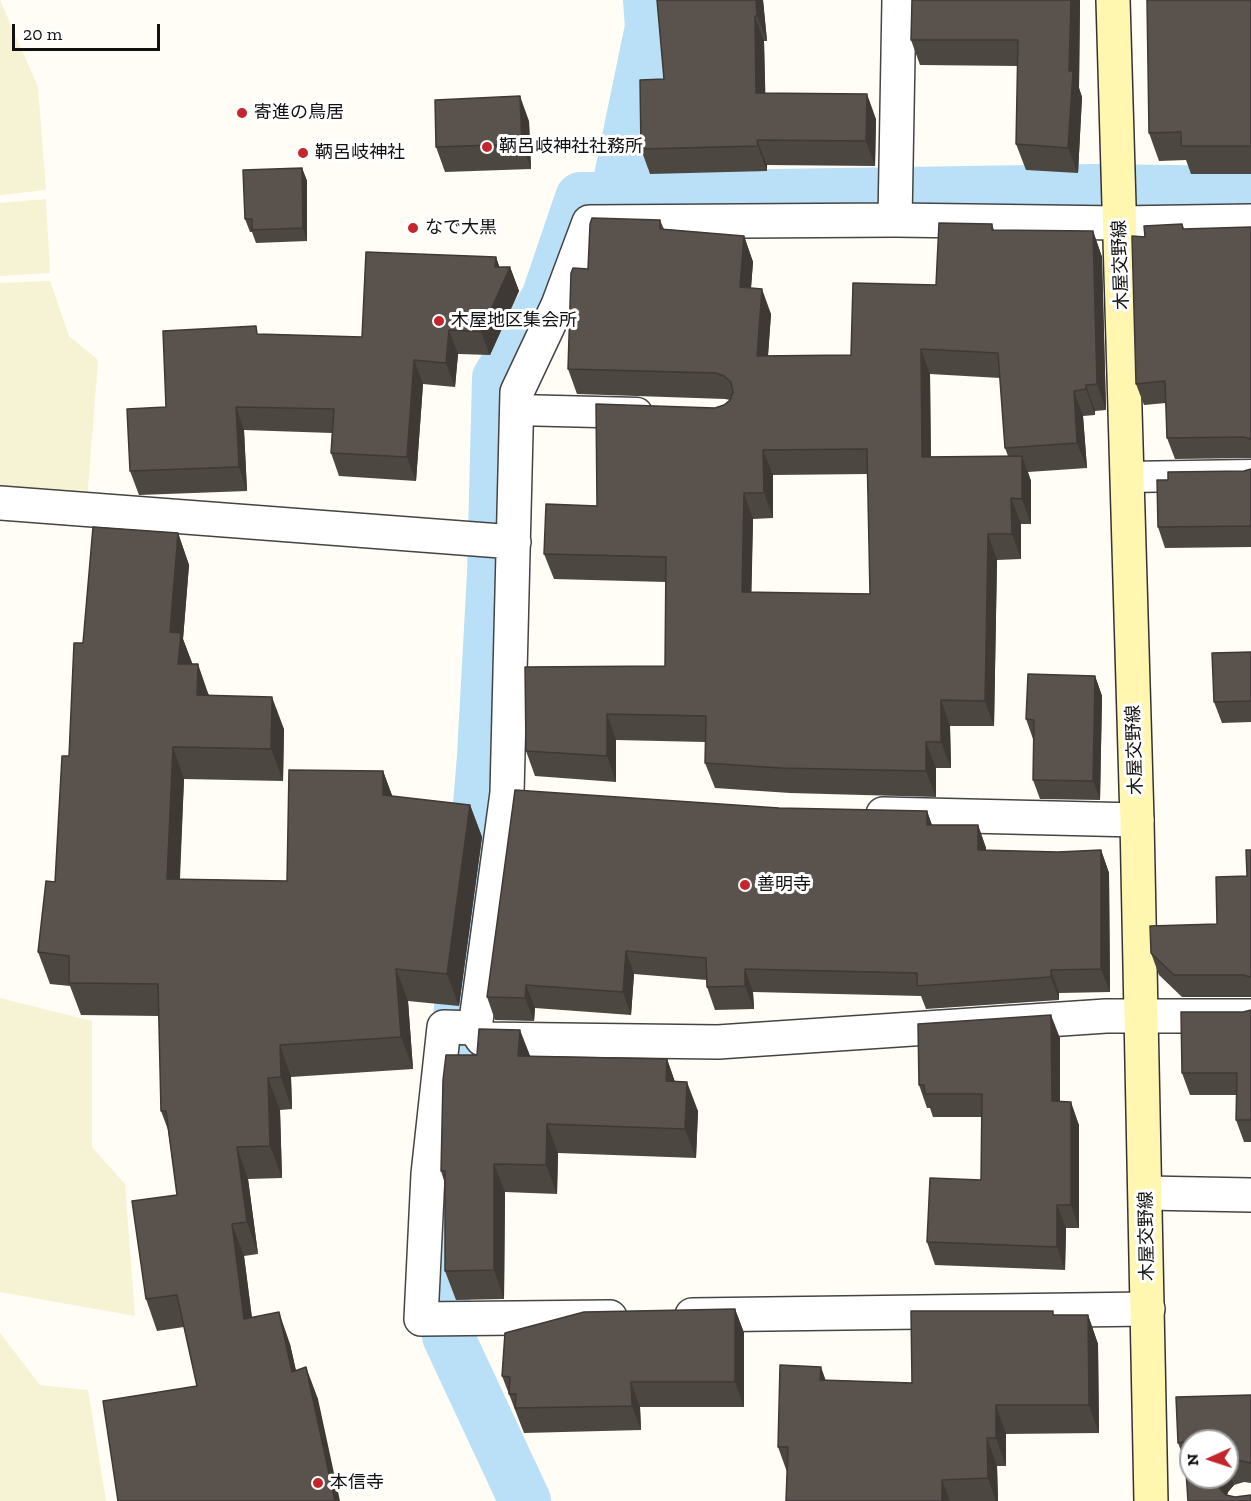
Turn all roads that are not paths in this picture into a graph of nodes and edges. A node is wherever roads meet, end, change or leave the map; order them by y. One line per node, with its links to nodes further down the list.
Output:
1 (899, 0): 4 (street)
2 (1113, 0): 3 (main road, 木屋交野線)
3 (1119, 212): 4 (street); 5 (street); 9 (main road, 木屋交野線)
4 (894, 220): 6 (street)
5 (1251, 221)
6 (517, 410): 7 (lane); 11 (street)
7 (667, 414)
8 (1251, 475): 9 (lane)
9 (1127, 477): 15 (main road, 木屋交野線)
10 (0, 503): 11 (street)
11 (514, 542): 12 (street)
12 (507, 793): 13 (street); 18 (street)
13 (542, 795)
14 (858, 814): 15 (street)
15 (1137, 820): 17 (main road, 木屋交野線)
16 (1251, 1016): 17 (street)
17 (1142, 1017): 18 (street); 19 (main road, 木屋交野線)
18 (463, 1027): 21 (street)
19 (1146, 1193): 20 (street); 21 (main road, 木屋交野線)
20 (1251, 1195)
21 (1148, 1309): 22 (main road, 木屋交野線)
22 (1151, 1501)

